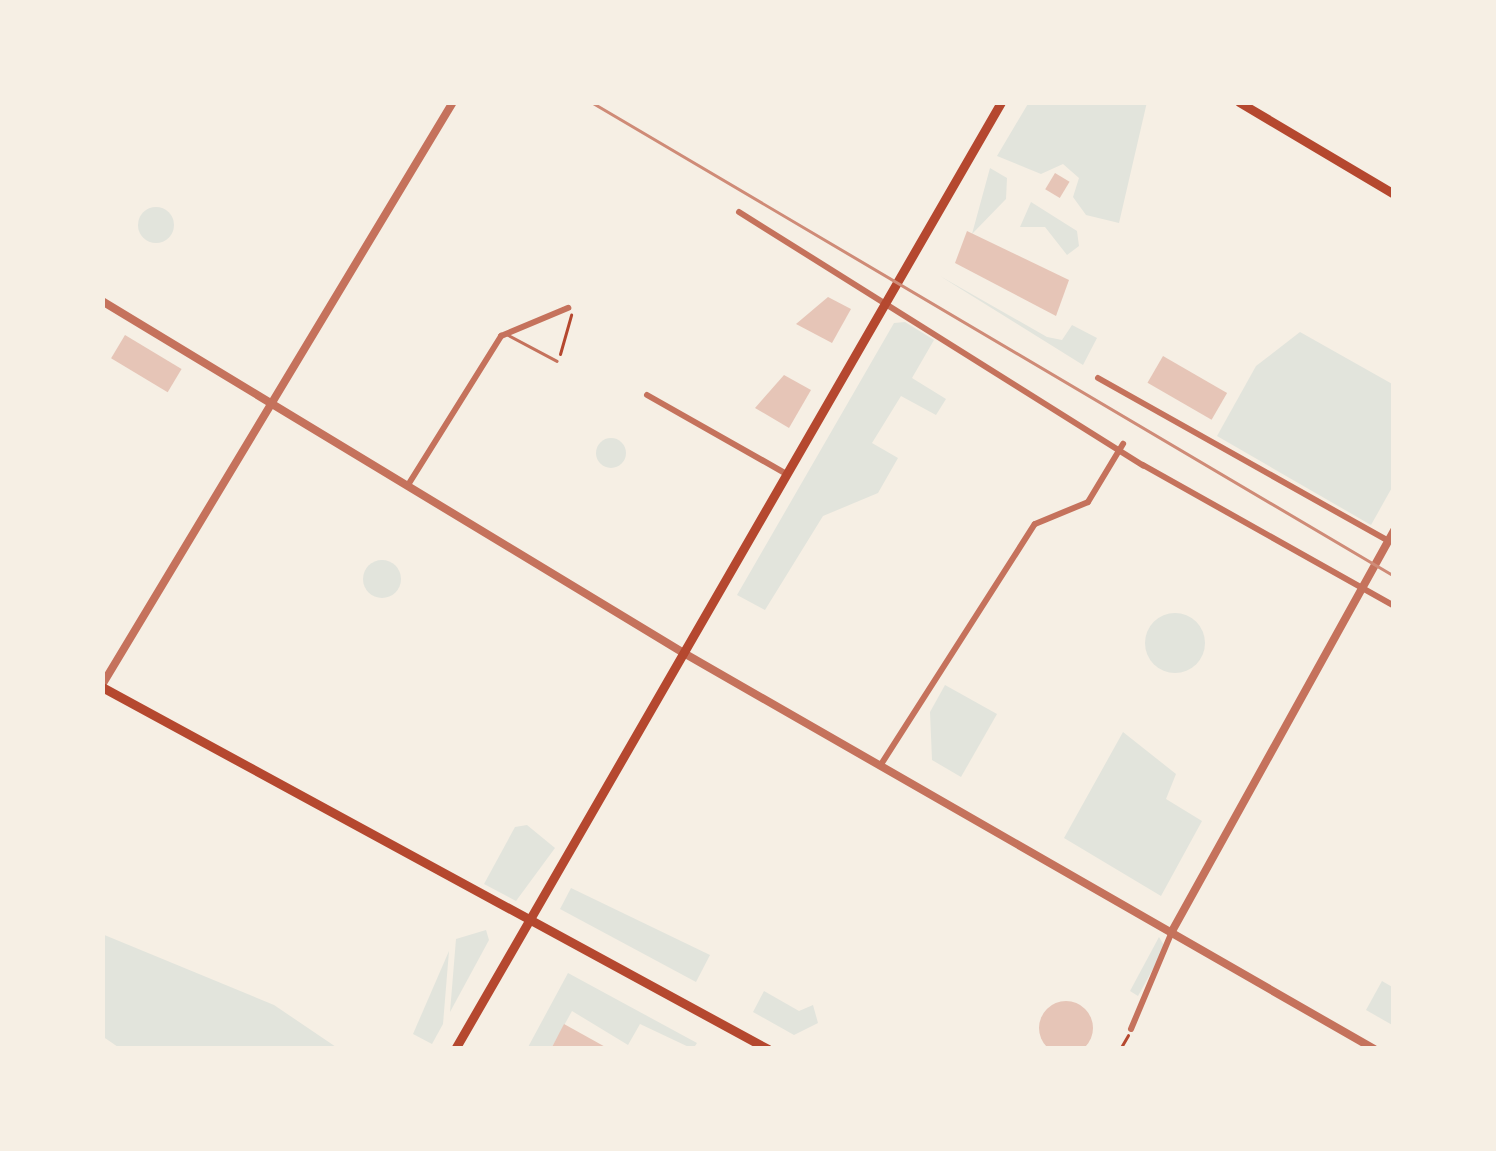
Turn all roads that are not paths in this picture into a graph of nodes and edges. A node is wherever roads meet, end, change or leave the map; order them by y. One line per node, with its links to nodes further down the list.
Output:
1 (453, 102): 13 (street)
2 (1001, 102): 7 (main road)
3 (1239, 102): 4 (main road)
4 (1394, 194)
5 (739, 212): 7 (street)
6 (102, 301): 13 (street)
7 (886, 301): 14 (street); 15 (main road)
8 (568, 308): 9 (street)
9 (507, 334): 10 (lane); 16 (street)
10 (556, 361)
11 (1097, 378): 18 (street)
12 (647, 395): 15 (street)
13 (268, 399): 16 (street); 22 (street)
14 (1123, 444): 19 (street); 23 (street)
15 (786, 473): 21 (main road)
16 (408, 485): 21 (street)
17 (1394, 530): 18 (street)
18 (1391, 543): 19 (street)
19 (1361, 589): 20 (street); 25 (street)
20 (1394, 606)
21 (682, 652): 23 (street); 24 (main road)
22 (102, 686): 24 (main road)
23 (880, 766): 25 (street)
24 (529, 920): 27 (main road); 28 (main road)
25 (1171, 934): 26 (street); 29 (street)
26 (1131, 1029)
27 (455, 1049)
28 (769, 1049)
29 (1374, 1049)

